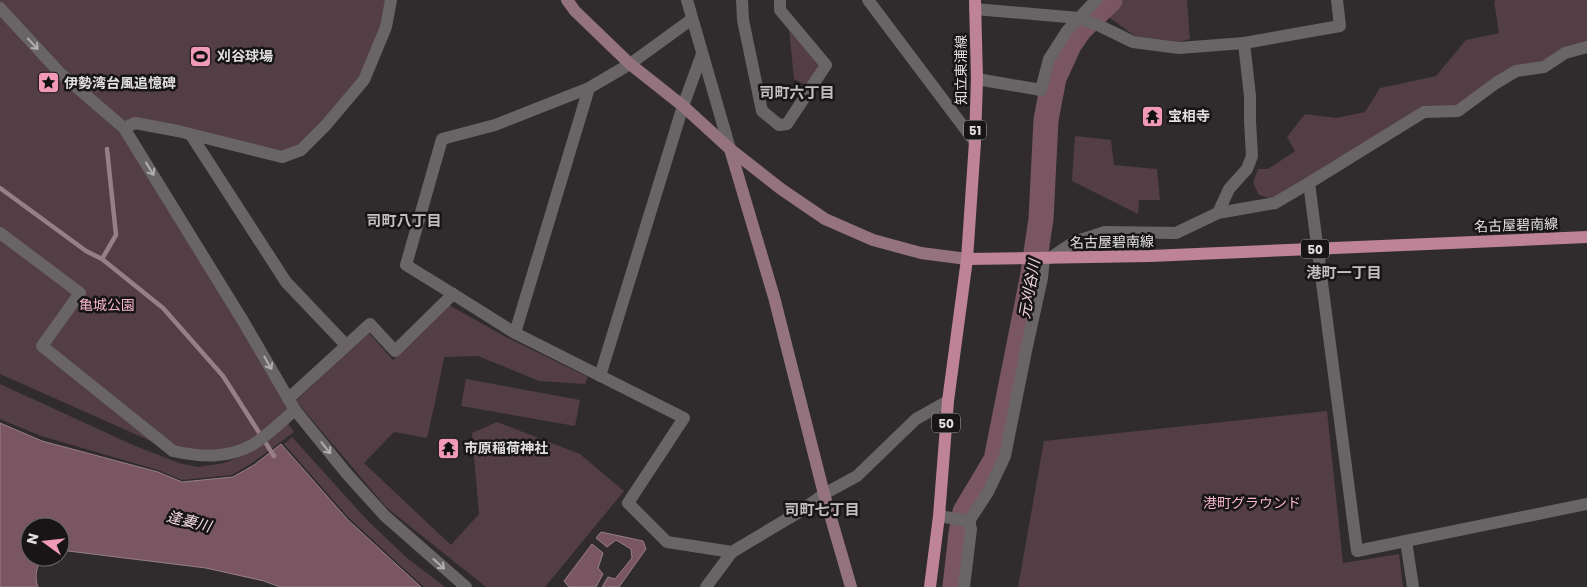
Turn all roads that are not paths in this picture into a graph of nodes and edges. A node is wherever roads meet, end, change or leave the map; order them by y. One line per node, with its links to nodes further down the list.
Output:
1 (391, 0): 21 (street)
2 (566, 0): 16 (street)
3 (687, 0): 11 (street)
4 (742, 0): 5 (street)
5 (780, 0)
6 (868, 0): 22 (street)
7 (1096, 0): 12 (street)
8 (1337, 0): 13 (street)
9 (975, 5): 12 (street); 17 (main road, 知立東浦線 / 51)
10 (0, 8): 20 (street, one-way to 20)
11 (692, 19): 15 (street); 16 (street)
12 (1080, 19): 13 (street); 17 (street)
13 (1244, 43): 25 (street)
14 (1587, 47): 24 (street)
15 (702, 54): 19 (street); 23 (street)
16 (630, 64): 18 (street); 19 (street)
17 (977, 79): 22 (main road, 知立東浦線 / 51)
18 (590, 88): 31 (street); 32 (street)
19 (683, 106): 23 (street); 34 (street)
20 (124, 128): 21 (street); 35 (street, one-way to 35)
21 (191, 135): 33 (street)
22 (975, 142): 30 (main road, 知立東浦線 / 51)
23 (730, 149): 30 (street); 38 (street)
24 (1310, 184): 25 (street); 28 (street)
25 (1218, 213): 29 (street)
26 (0, 233): 37 (street)
27 (1587, 237): 28 (main road, 名古屋碧南線 / 50)
28 (1318, 249): 29 (main road, 名古屋碧南線 / 50); 42 (street)
29 (1045, 258): 30 (main road, 名古屋碧南線 / 50); 41 (street)
30 (967, 259): 36 (main road, 50)
31 (453, 294): 32 (street); 33 (street)
32 (515, 333): 34 (street)
33 (346, 345): 35 (street)
34 (600, 376): 43 (street)
35 (288, 399): 37 (street)
36 (948, 401): 38 (street); 40 (main road, 50)
37 (295, 410): 44 (street, one-way to 44)
38 (824, 494): 43 (street); 46 (street)
39 (1587, 504): 42 (street)
40 (940, 516): 41 (street); 47 (main road, 50)
41 (969, 521): 48 (street)
42 (1406, 541): 49 (street)
43 (732, 552): 45 (street)
44 (466, 587)
45 (706, 587)
46 (851, 587)
47 (930, 587)
48 (964, 587)
49 (1413, 587)

